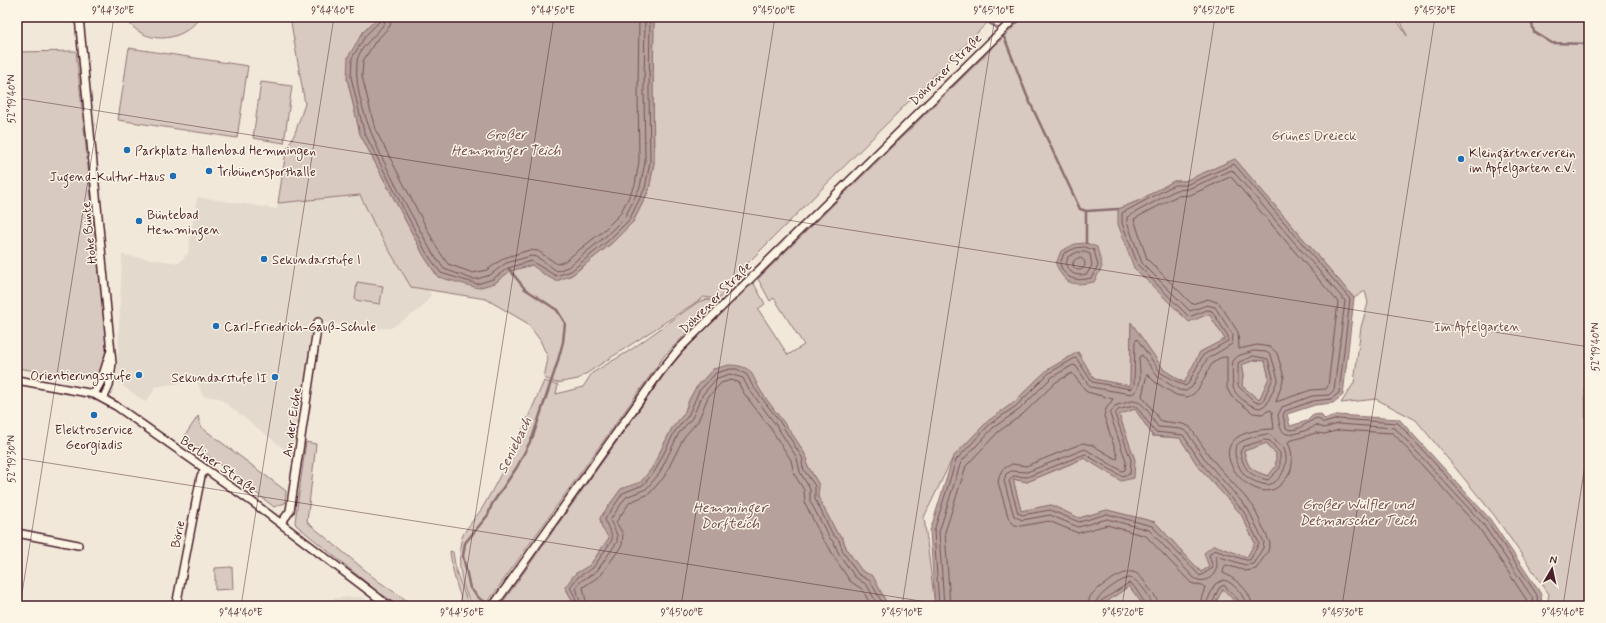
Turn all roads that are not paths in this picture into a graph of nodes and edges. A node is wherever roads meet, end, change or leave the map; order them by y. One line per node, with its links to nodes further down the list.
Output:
1 (79, 17): 4 (street, Hohe Bünte)
2 (1016, 17): 12 (street, Döhrener Straße)
3 (318, 322): 9 (street, An der Eiche)
4 (111, 351): 6 (street, Hohe Bünte); 7 (street, Hohe Bünte)
5 (17, 380): 6 (street, Berliner Straße)
6 (94, 394): 7 (street, Berliner Straße)
7 (103, 399): 8 (street, Berliner Straße)
8 (205, 468): 9 (street, Berliner Straße); 13 (street, Börie)
9 (281, 524): 14 (street, Berliner Straße)
10 (17, 533): 11 (street)
11 (78, 545)
12 (494, 604)
13 (176, 606)
14 (389, 606)

